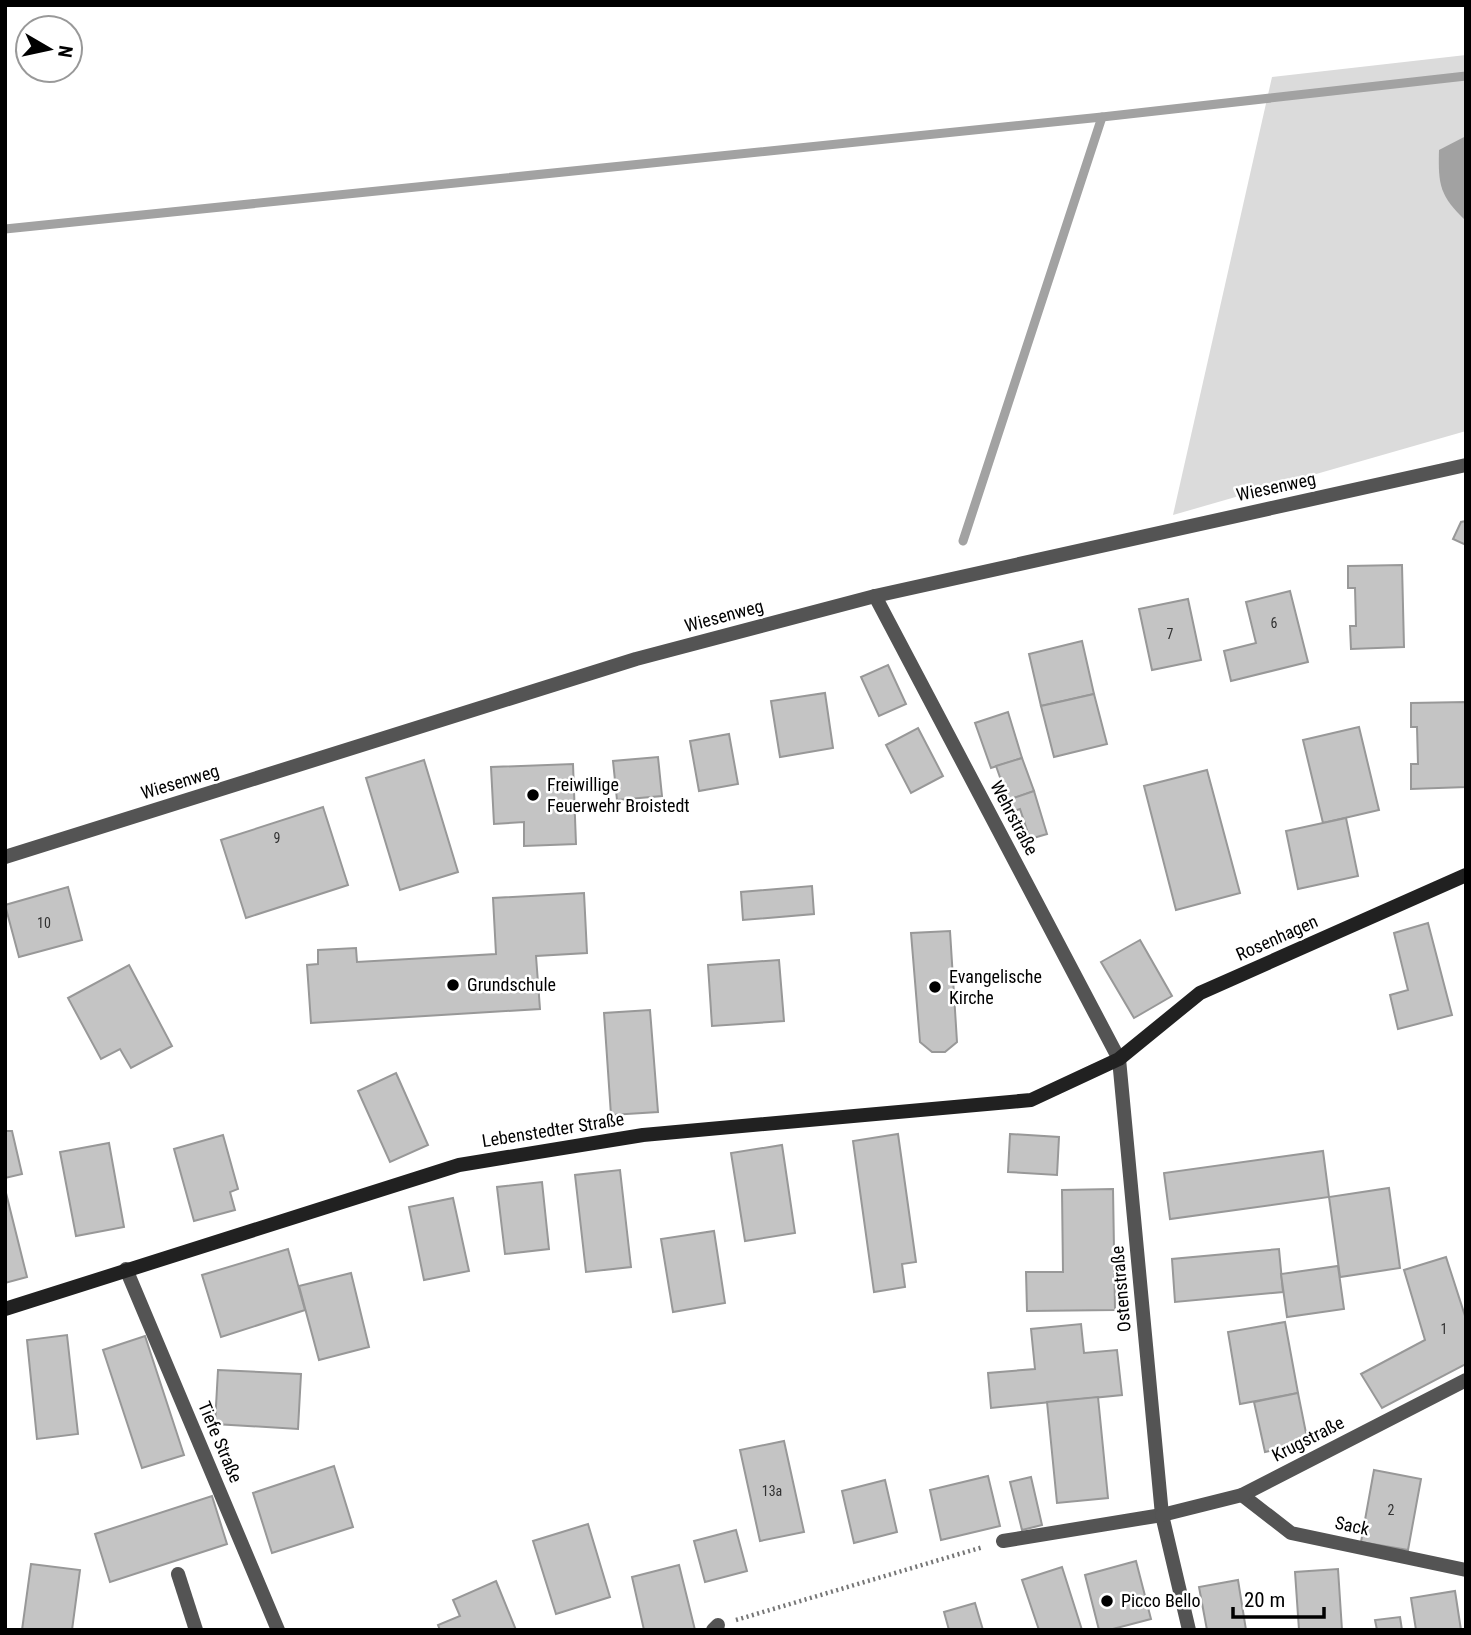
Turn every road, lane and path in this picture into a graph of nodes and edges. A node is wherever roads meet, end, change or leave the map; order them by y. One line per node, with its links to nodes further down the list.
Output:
1 (1466, 465): 2 (street, Wiesenweg)
2 (874, 596): 3 (street, Wiesenweg); 5 (street, Wehrstraße)
3 (5, 857)
4 (1466, 875): 5 (street, Rosenhagen)
5 (1119, 1059): 6 (street, Lebenstedter Straße); 10 (street, Ostenstraße)
6 (126, 1269): 7 (street, Lebenstedter Straße); 16 (street, Tiefe Straße)
7 (5, 1309)
8 (1466, 1380): 9 (street, Krugstraße)
9 (1242, 1495): 10 (street, Krugstraße); 12 (street, Sack)
10 (1162, 1515): 11 (street); 17 (street, Ostenstraße)
11 (1003, 1541): 14 (path)
12 (1466, 1570)
13 (178, 1574): 15 (street)
14 (716, 1628)
15 (196, 1630)
16 (278, 1630)
17 (1189, 1630)

